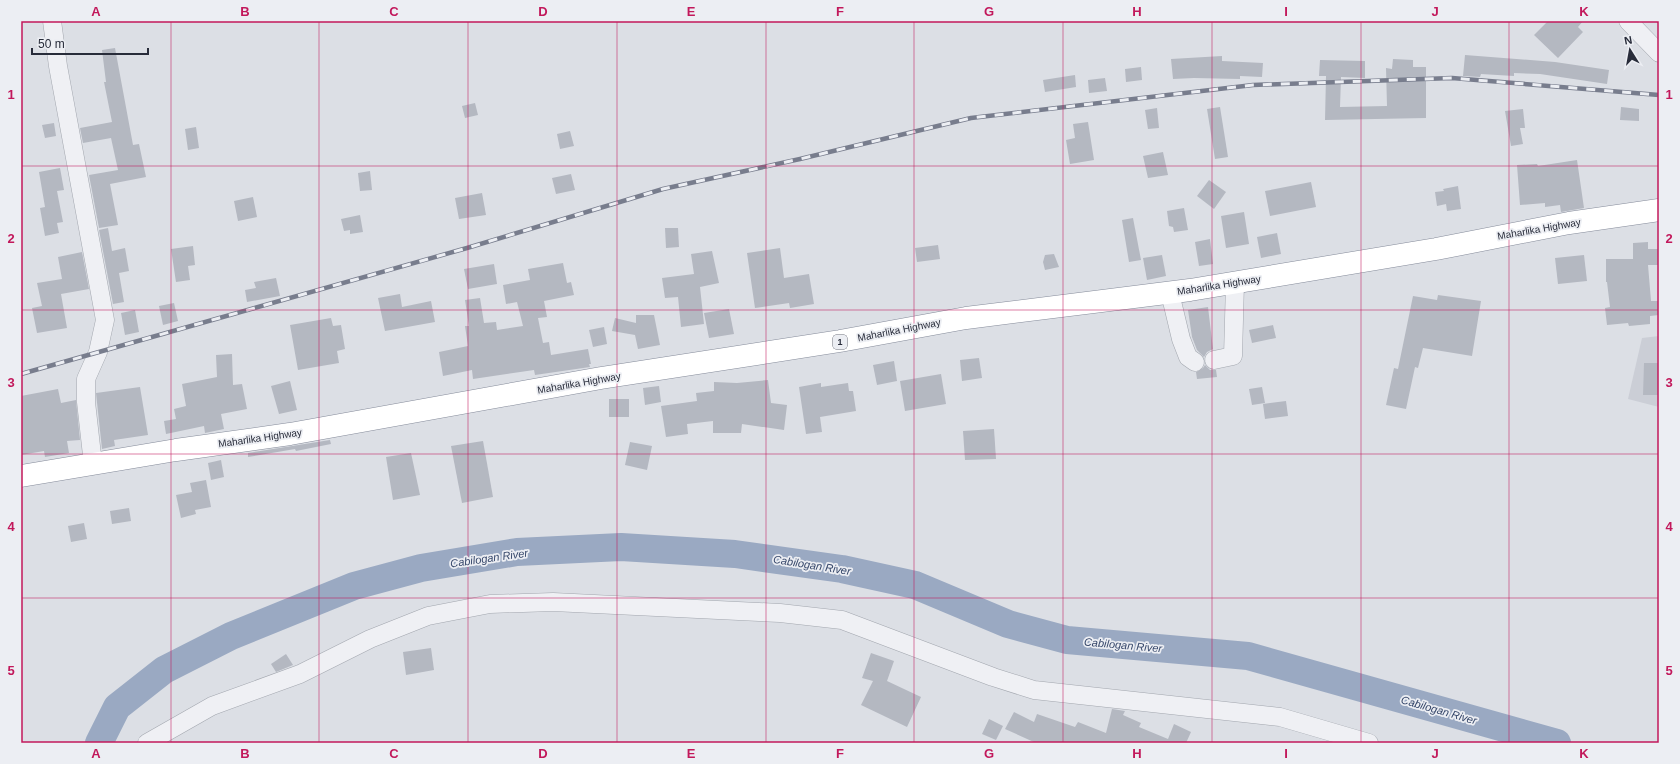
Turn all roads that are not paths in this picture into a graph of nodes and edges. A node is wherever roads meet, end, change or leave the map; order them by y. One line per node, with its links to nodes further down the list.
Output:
1 (52, 21): 9 (street)
2 (1628, 21): 3 (street)
3 (1659, 53)
4 (1659, 210): 5 (highway, Maharlika Highway / 1)
5 (1235, 283): 6 (highway, Maharlika Highway / 1); 7 (street)
6 (1170, 293): 8 (street); 9 (highway, Maharlika Highway / 1)
7 (1214, 360)
8 (1195, 362)
9 (93, 464): 10 (highway, Maharlika Highway / 1)
10 (21, 476)
11 (147, 743): 12 (street)
12 (1369, 743)

